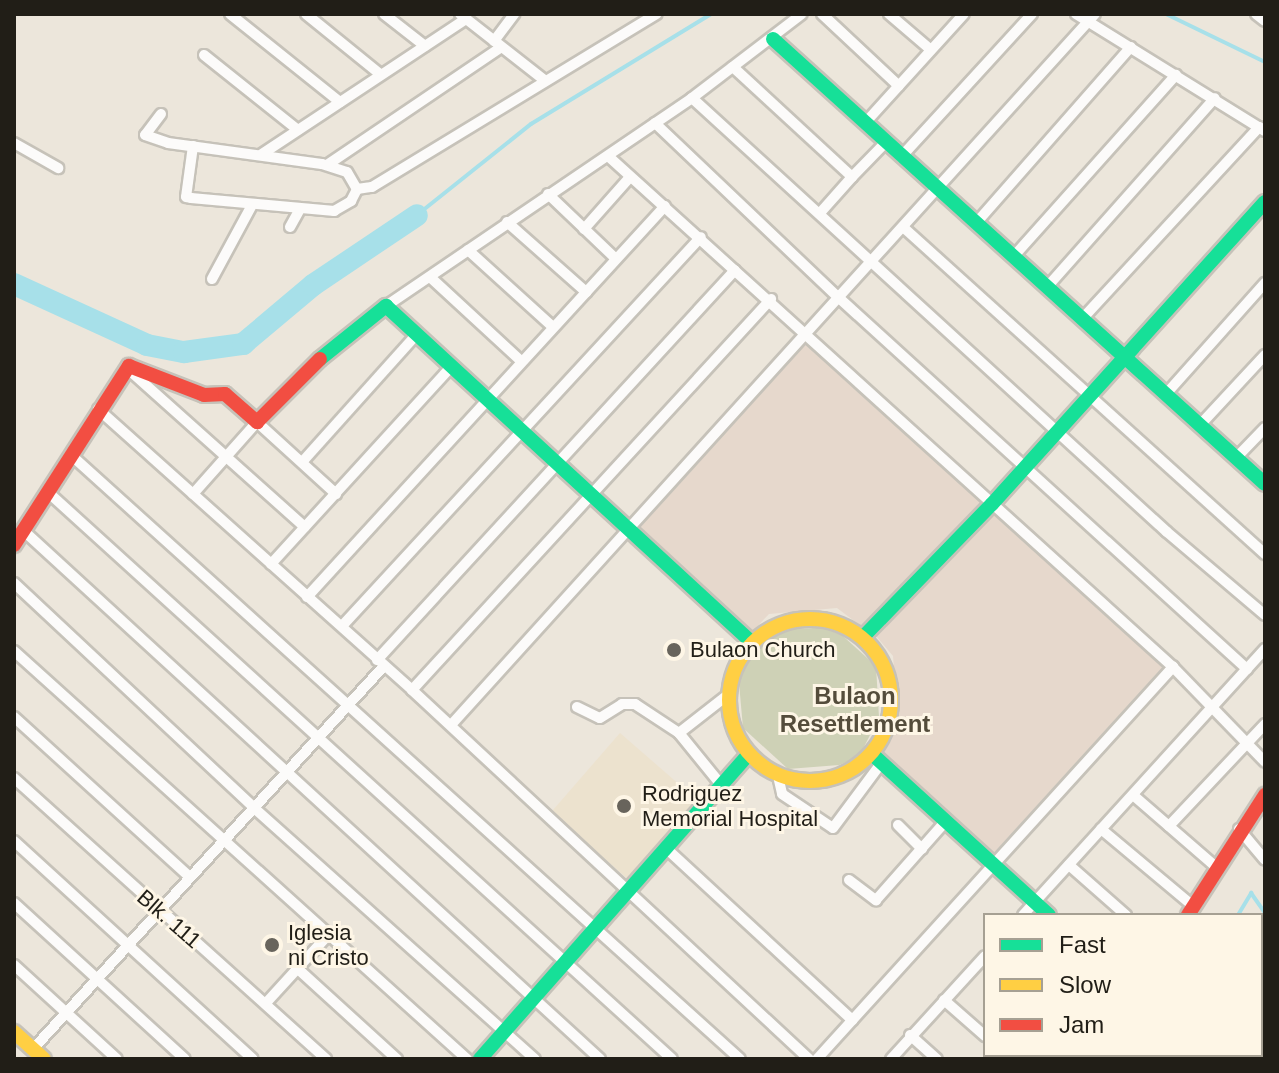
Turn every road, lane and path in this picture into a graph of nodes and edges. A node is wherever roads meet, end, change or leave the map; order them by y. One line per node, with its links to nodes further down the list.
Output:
1 (230, 14): 29 (street)
2 (306, 14): 23 (street)
3 (384, 14): 18 (street)
4 (514, 14): 17 (street)
5 (656, 14): 25 (street)
6 (802, 14): 16 (street)
7 (822, 14): 26 (street)
8 (889, 14): 20 (street)
9 (1032, 14): 40 (street)
10 (1076, 14): 14 (street)
11 (1256, 14): 15 (street)
12 (961, 15): 20 (street)
13 (463, 16): 17 (street); 18 (street)
14 (1092, 18): 19 (street); 46 (street)
15 (1265, 21)
16 (773, 39): 22 (street); 32 (street)
17 (498, 44): 25 (street); 41 (street)
18 (425, 46): 23 (street)
19 (1131, 47): 24 (street); 54 (street)
20 (931, 50): 26 (street)
21 (204, 55): 34 (street)
22 (733, 67): 27 (street); 44 (street)
23 (380, 74): 29 (street)
24 (1176, 75): 28 (street); 60 (street)
25 (543, 79): 45 (street)
26 (899, 86): 32 (street)
27 (692, 98): 31 (street); 52 (street)
28 (1215, 98): 33 (street); 67 (street)
29 (340, 102): 34 (street)
30 (161, 114): 37 (street)
31 (655, 123): 39 (street); 69 (street)
32 (865, 123): 35 (street)
33 (1262, 129): 72 (street)
34 (298, 130): 38 (street)
35 (886, 142): 40 (street); 44 (street)
36 (14, 143): 42 (street)
37 (193, 146): 38 (street); 50 (street)
38 (262, 154): 41 (street)
39 (608, 156): 43 (street); 47 (street)
40 (901, 157): 46 (street)
41 (327, 165): 45 (street)
42 (58, 168)
43 (630, 177): 49 (street); 57 (street)
44 (852, 177): 52 (street)
45 (357, 189): 51 (street)
46 (939, 191): 54 (street); 56 (street)
47 (548, 194): 53 (street); 57 (street)
48 (1265, 202): 77 (street)
49 (665, 206): 58 (street); 61 (street)
50 (251, 207): 51 (street); 65 (street)
51 (299, 211): 55 (street)
52 (820, 213): 62 (street)
53 (507, 222): 59 (street); 68 (street)
54 (977, 222): 60 (street)
55 (290, 227)
56 (903, 227): 62 (street); 81 (street)
57 (584, 229): 61 (street)
58 (701, 237): 63 (street); 89 (street)
59 (468, 250): 64 (street); 73 (street)
60 (1014, 256): 67 (street)
61 (615, 258): 68 (street)
62 (872, 260): 69 (street); 88 (street)
63 (735, 270): 70 (street); 94 (street)
64 (430, 277): 71 (street); 78 (street)
65 (212, 279)
66 (1265, 283): 82 (street)
67 (1048, 286): 72 (street)
68 (586, 292): 73 (street)
69 (838, 297): 74 (street); 95 (street)
70 (771, 299): 74 (street); 100 (street)
71 (386, 306): 75 (street); 85 (street)
72 (1083, 318): 77 (street)
73 (553, 327): 78 (street)
74 (806, 331): 101 (street); 103 (street)
75 (415, 336): 80 (street); 93 (street)
76 (1265, 355): 86 (street)
77 (1124, 356): 81 (street); 82 (street)
78 (521, 361): 83 (street)
79 (127, 368): 84 (street); 85 (street); 91 (street)
80 (450, 368): 83 (street); 99 (street)
81 (1088, 394): 88 (street); 106 (street)
82 (1166, 394): 86 (street)
83 (483, 400): 89 (street); 109 (street)
84 (98, 409): 90 (street); 98 (street)
85 (257, 422): 91 (street); 93 (street)
86 (1200, 425): 92 (street)
87 (1265, 428): 92 (street)
88 (1057, 430): 95 (street); 110 (street)
89 (521, 432): 94 (street); 111 (street)
90 (71, 455): 97 (street); 121 (street)
91 (228, 456): 98 (street); 102 (street)
92 (1236, 458): 96 (street)
93 (303, 461): 99 (street)
94 (555, 463): 100 (street); 116 (street)
95 (1024, 466): 101 (street); 118 (street)
96 (1265, 484)
97 (50, 494): 104 (street); 128 (street)
98 (193, 494): 107 (street)
99 (336, 494): 102 (street)
100 (591, 495): 103 (street); 119 (street)
101 (992, 504): 112 (street); 117 (street)
102 (305, 527): 107 (street)
103 (629, 527): 113 (street); 126 (street)
104 (25, 532): 105 (street); 133 (street)
105 (14, 545)
106 (1265, 554)
107 (271, 564): 109 (street)
108 (14, 583): 139 (street)
109 (307, 597): 111 (street)
110 (1265, 615)
111 (342, 626): 116 (street)
112 (863, 637): 113 (street); 131 (street)
113 (752, 643): 120 (street)
114 (1265, 649): 118 (street)
115 (14, 651): 146 (street)
116 (380, 663): 119 (street); 121 (street)
117 (1173, 667): 122 (street); 151 (street)
118 (1247, 669): 122 (street)
119 (412, 690): 126 (street)
120 (729, 694): 127 (street); 130 (street)
121 (348, 704): 128 (street); 163 (street)
122 (1213, 705): 129 (street); 137 (street)
123 (577, 707): 127 (street)
124 (14, 717): 153 (street)
125 (1265, 724): 129 (street)
126 (451, 725): 155 (street)
127 (679, 733): 136 (street)
128 (319, 737): 133 (street); 167 (street)
129 (1248, 743): 132 (street); 142 (street)
130 (747, 756): 134 (street); 136 (street)
131 (877, 758): 134 (street); 134 (street); 140 (street)
132 (1265, 762)
133 (289, 770): 139 (street); 174 (street)
134 (778, 776)
135 (14, 778): 159 (street, Blk. 111)
136 (722, 786): 148 (street)
137 (1133, 795): 142 (street); 143 (street)
138 (1265, 795): 144 (street)
139 (253, 807): 146 (street); 178 (street)
140 (946, 821): 147 (street); 151 (street)
141 (898, 825): 147 (street)
142 (1169, 826): 152 (street)
143 (1101, 829): 150 (street); 158 (street)
144 (1239, 829): 149 (street); 152 (street)
145 (14, 841): 165 (street)
146 (223, 842): 153 (street); 164 (street)
147 (922, 849): 154 (street)
148 (668, 850): 155 (street); 177 (street)
149 (1265, 860)
150 (1069, 865): 156 (street); 162 (street)
151 (996, 866): 156 (street); 177 (street)
152 (1215, 866): 158 (street)
153 (190, 877): 159 (street)
154 (849, 880)
155 (629, 894): 163 (street); 194 (street)
156 (1035, 902): 160 (street); 161 (street)
157 (14, 903): 172 (street)
158 (1190, 910)
159 (158, 911): 165 (street); 175 (street, Blk. 111)
160 (1025, 913)
161 (1047, 913)
162 (1124, 913)
163 (598, 928): 167 (street); 193 (street)
164 (328, 935): 170 (street); 188 (street)
165 (127, 944): 172 (street); 185 (street)
166 (983, 958): 169 (street)
167 (566, 962): 174 (street); 192 (street)
168 (14, 965): 176 (street)
169 (975, 968): 171 (street); 173 (street)
170 (298, 969): 175 (street); 187 (street)
171 (983, 975)
172 (97, 979): 176 (street); 184 (street)
173 (944, 1000): 180 (street); 181 (street)
174 (535, 1002): 178 (street); 191 (street)
175 (266, 1003): 186 (street, Blk. 111)
176 (65, 1011): 182 (street); 183 (street)
177 (852, 1020): 195 (street)
178 (505, 1031): 189 (street); 190 (street)
179 (14, 1032): 182 (street)
180 (983, 1034)
181 (910, 1035): 196 (street); 197 (street)
182 (38, 1054)
183 (117, 1059)
184 (185, 1059)
185 (253, 1059)
186 (326, 1059)
187 (397, 1059)
188 (467, 1059)
189 (480, 1059)
190 (535, 1059)
191 (600, 1059)
192 (672, 1059)
193 (740, 1059)
194 (809, 1059)
195 (817, 1059)
196 (891, 1059)
197 (937, 1059)

